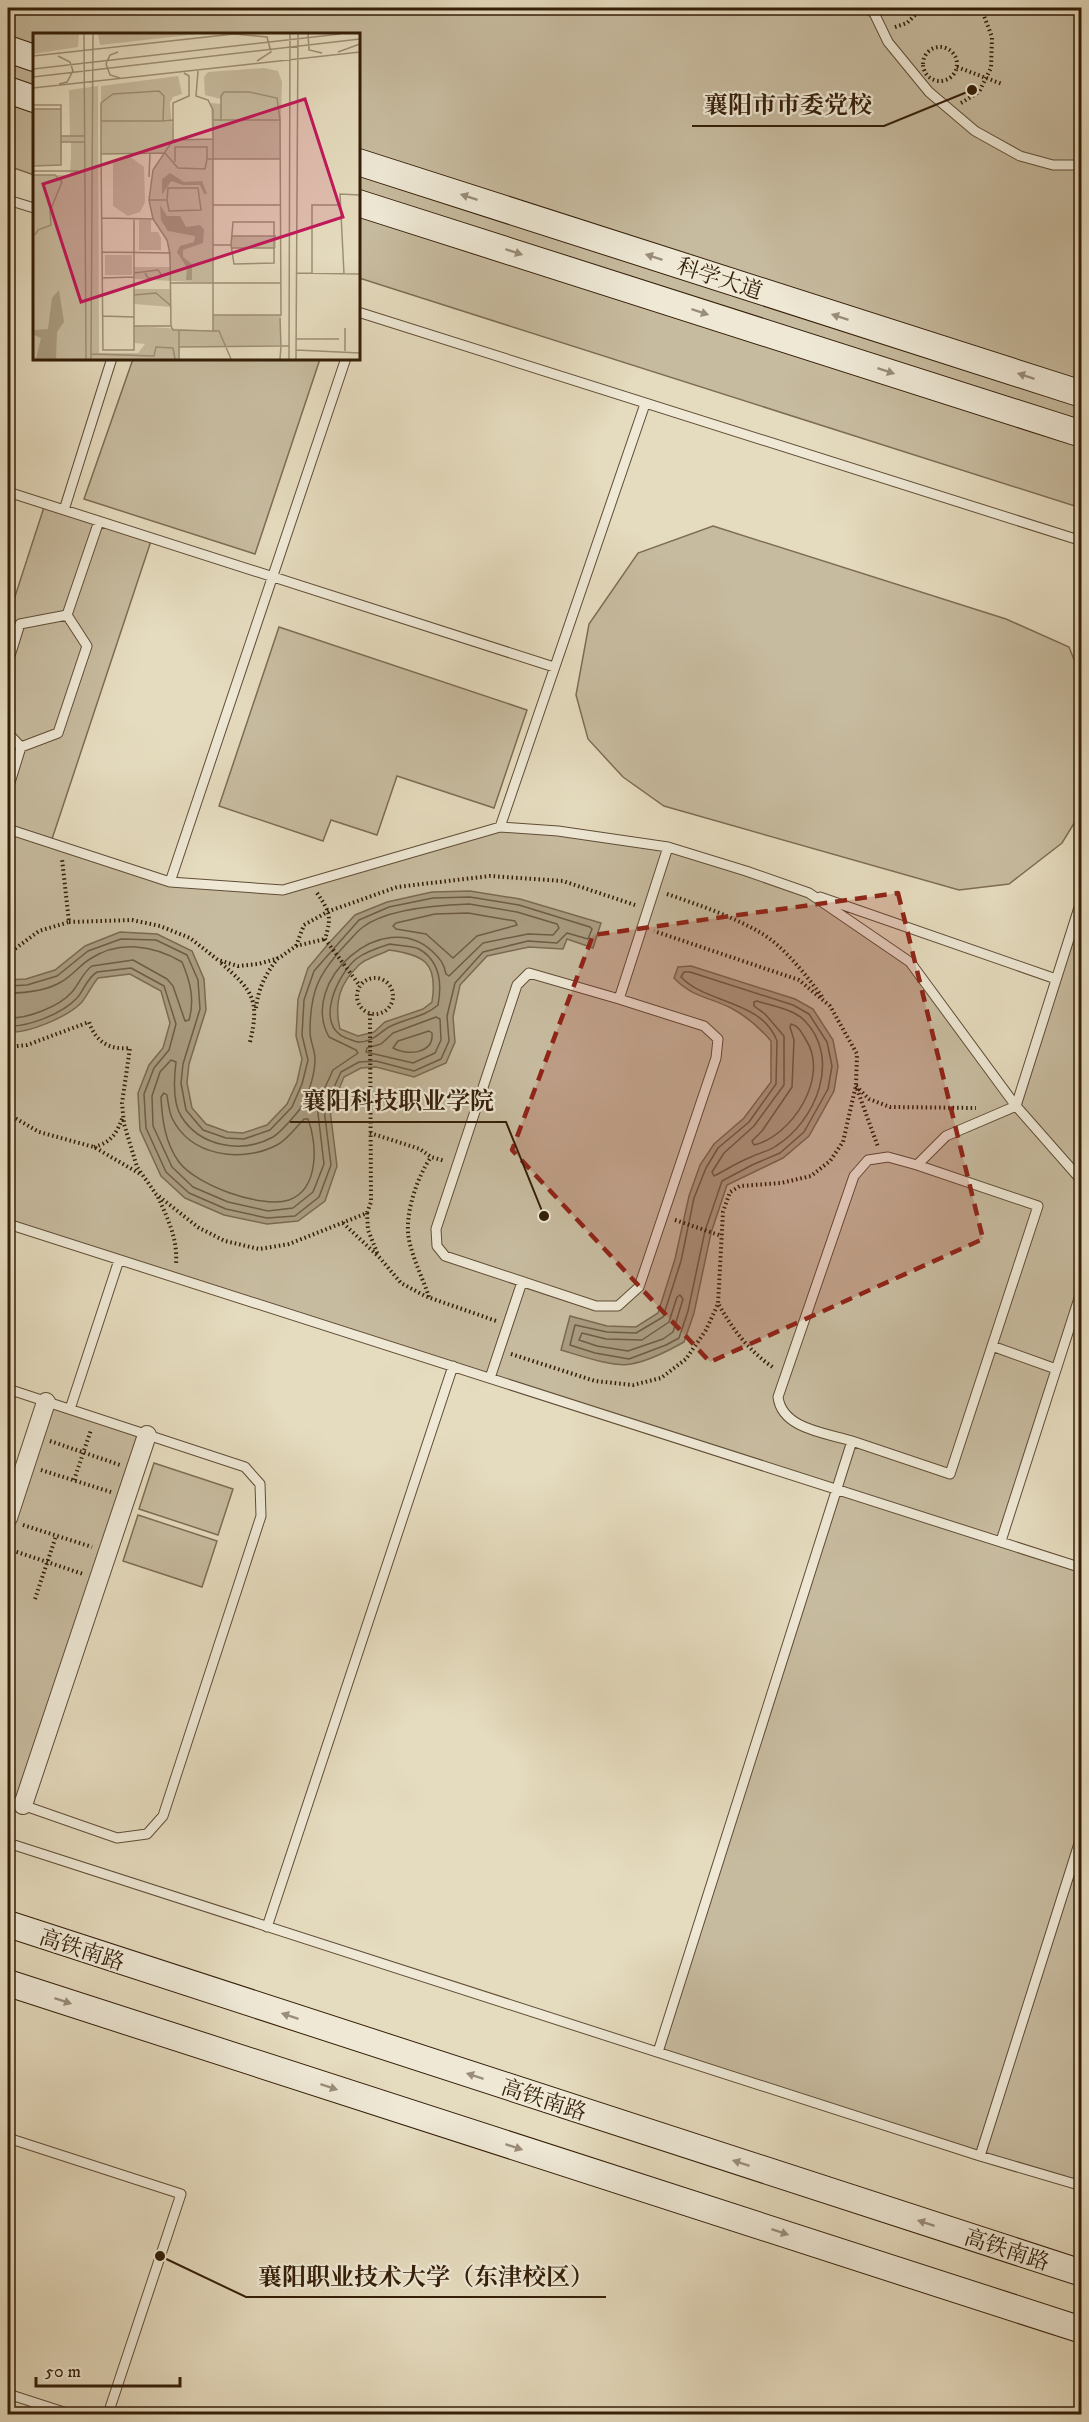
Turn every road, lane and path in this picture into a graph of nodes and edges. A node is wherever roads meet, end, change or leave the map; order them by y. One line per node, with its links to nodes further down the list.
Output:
1 (866, 8): 4 (lane)
2 (918, 8): 4 (path)
3 (981, 8): 8 (path)
4 (883, 33): 12 (lane)
5 (8, 49): 6 (main road)
6 (33, 58)
7 (957, 67): 7 (path); 8 (path)
8 (987, 76): 9 (path); 12 (path)
9 (1002, 84)
10 (8, 90): 11 (main road)
11 (33, 99)
12 (950, 110): 14 (lane)
13 (360, 163): 21 (main road, 科学大道, one-way to 13)
14 (1082, 165)
15 (8, 200): 17 (lane)
16 (360, 203): 23 (main road, 科学大道, one-way to 23)
17 (33, 208)
18 (360, 316): 22 (lane)
19 (111, 360): 25 (lane)
20 (345, 360): 28 (lane)
21 (1082, 394)
22 (645, 404): 27 (lane); 31 (lane)
23 (1082, 434)
24 (8, 492): 25 (lane)
25 (64, 510): 26 (lane)
26 (99, 521): 28 (lane); 29 (lane)
27 (1082, 541)
28 (273, 577): 31 (lane); 39 (lane)
29 (67, 615): 30 (lane); 33 (lane)
30 (8, 662)
31 (554, 667): 35 (lane)
32 (8, 733): 33 (lane)
33 (21, 747): 34 (lane)
34 (8, 789)
35 (500, 827): 38 (lane); 40 (lane)
36 (8, 829): 37 (lane)
37 (61, 846): 39 (lane); 46 (path)
38 (668, 847): 41 (lane); 42 (lane)
39 (170, 882): 40 (lane)
40 (309, 882): 45 (path)
41 (654, 890): 44 (lane); 56 (path)
42 (810, 893): 53 (lane); 62 (lane)
43 (1082, 898): 53 (lane)
44 (648, 909): 45 (path); 47 (lane)
45 (329, 911): 48 (path); 49 (path)
46 (69, 922): 50 (path); 52 (path)
47 (642, 927): 55 (lane); 56 (path)
48 (325, 940): 49 (path); 54 (path)
49 (296, 946): 51 (path)
50 (8, 954)
51 (279, 958): 52 (path); 58 (path)
52 (218, 960): 58 (path)
53 (1056, 979): 62 (lane)
54 (360, 986): 57 (path); 57 (path)
55 (619, 999): 70 (lane); 83 (lane)
56 (830, 1006): 61 (path)
57 (370, 1012): 66 (path)
58 (255, 1018): 59 (path)
59 (250, 1042)
60 (8, 1047): 65 (path)
61 (856, 1085): 63 (path); 69 (path); 79 (path)
62 (1016, 1106): 71 (lane); 73 (lane)
63 (981, 1108)
64 (8, 1114): 67 (path)
65 (123, 1116): 67 (path); 72 (path)
66 (370, 1132): 68 (path); 75 (path)
67 (94, 1147): 72 (path)
68 (431, 1156): 70 (path); 85 (path)
69 (882, 1158): 71 (lane); 92 (lane)
70 (458, 1165): 83 (lane)
71 (917, 1165): 88 (lane)
72 (144, 1176): 74 (path)
73 (1082, 1181)
74 (156, 1194): 77 (path); 82 (path)
75 (367, 1213): 77 (path); 80 (path)
76 (680, 1222): 79 (path)
77 (343, 1223): 80 (path)
78 (8, 1224): 81 (lane)
79 (722, 1236): 86 (path)
80 (379, 1257): 85 (path)
81 (120, 1260): 82 (lane); 96 (lane)
82 (175, 1278): 90 (lane)
83 (522, 1282): 87 (lane)
84 (1082, 1289): 91 (lane)
85 (429, 1297): 87 (path)
86 (718, 1304): 89 (path); 92 (path)
87 (508, 1326): 89 (lane)
88 (992, 1346): 91 (lane); 100 (lane)
89 (500, 1350): 93 (lane)
90 (453, 1366): 93 (lane); 120 (lane)
91 (1056, 1369): 109 (lane)
92 (785, 1376): 100 (lane)
93 (490, 1378): 105 (lane)
94 (8, 1389): 95 (lane)
95 (46, 1402): 96 (lane); 99 (street)
96 (70, 1409): 97 (lane)
97 (95, 1418): 98 (lane); 101 (path)
98 (147, 1435): 103 (street); 116 (lane)
99 (34, 1436): 101 (path); 102 (street)
100 (852, 1441): 105 (lane)
101 (83, 1452): 103 (path); 104 (path)
102 (25, 1465): 104 (path); 107 (street)
103 (135, 1470): 106 (street)
104 (74, 1480): 106 (path)
105 (836, 1490): 109 (lane); 122 (lane)
106 (126, 1497): 111 (street)
107 (13, 1520): 108 (path)
108 (56, 1536): 111 (path); 112 (path)
109 (1001, 1541): 113 (lane)
110 (8, 1549): 112 (path)
111 (107, 1552): 114 (street)
112 (47, 1562): 114 (path); 115 (path)
113 (1082, 1568)
114 (98, 1579): 116 (street)
115 (34, 1599)
116 (15, 1803)
117 (1082, 1834): 124 (lane)
118 (8, 1843): 120 (lane)
119 (8, 1924): 126 (main road, 高铁南路, one-way to 119)
120 (267, 1927): 122 (lane)
121 (8, 1983): 127 (main road, one-way to 127)
122 (658, 2052): 124 (lane)
123 (8, 2138): 130 (lane)
124 (980, 2156): 125 (lane)
125 (1082, 2186)
126 (1082, 2273)
127 (1082, 2330)
128 (8, 2394): 129 (lane)
129 (70, 2415)
130 (108, 2415)

